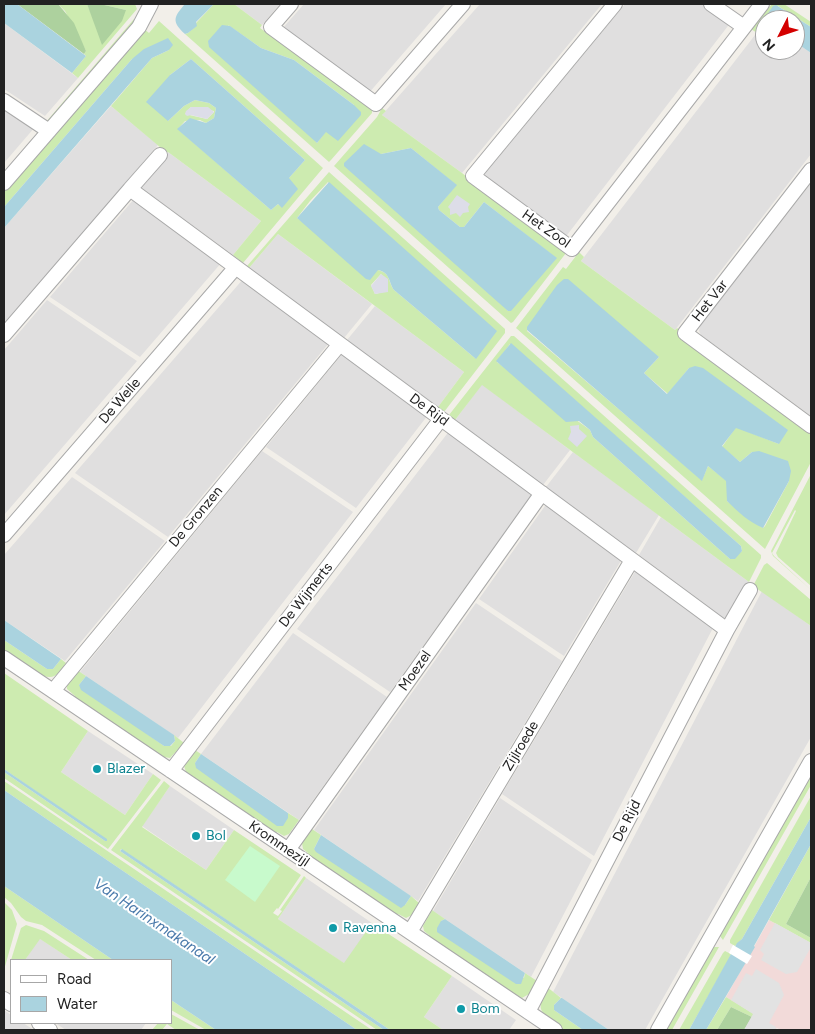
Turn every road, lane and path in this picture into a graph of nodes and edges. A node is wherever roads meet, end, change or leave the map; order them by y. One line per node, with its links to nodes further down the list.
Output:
1 (150, 4): 9 (street)
2 (291, 4): 3 (street)
3 (463, 4)
4 (615, 4): 7 (street, Het Zool)
5 (711, 4): 7 (street)
6 (762, 4): 7 (street, Het Zool)
7 (744, 27)
8 (4, 101): 9 (street)
9 (49, 131): 12 (street)
10 (160, 154): 13 (street)
11 (811, 170): 18 (street, Het Var)
12 (4, 183)
13 (130, 189): 14 (street, De Rijd); 15 (street)
14 (236, 266): 16 (street, De Rijd); 20 (street, De Welle)
15 (4, 335)
16 (340, 344): 17 (street, De Rijd); 25 (street, De Gronzen)
17 (441, 419): 19 (street, De Rijd); 27 (street, De Wijmerts)
18 (811, 426)
19 (542, 493): 21 (street, De Rijd); 28 (street, Moezel)
20 (4, 535)
21 (632, 560): 23 (street, De Rijd); 29 (street, Zijlroede)
22 (750, 590): 23 (street, De Rijd)
23 (727, 630): 30 (street, De Rijd)
24 (4, 658): 25 (street, Krommezijl)
25 (53, 690): 27 (street, Krommezijl)
26 (811, 761): 32 (street)
27 (171, 771): 28 (street, Krommezijl)
28 (288, 850): 29 (street, Krommezijl)
29 (410, 932): 30 (street, Krommezijl)
30 (528, 1012): 31 (street, Krommezijl)
31 (555, 1030)
32 (658, 1030)

